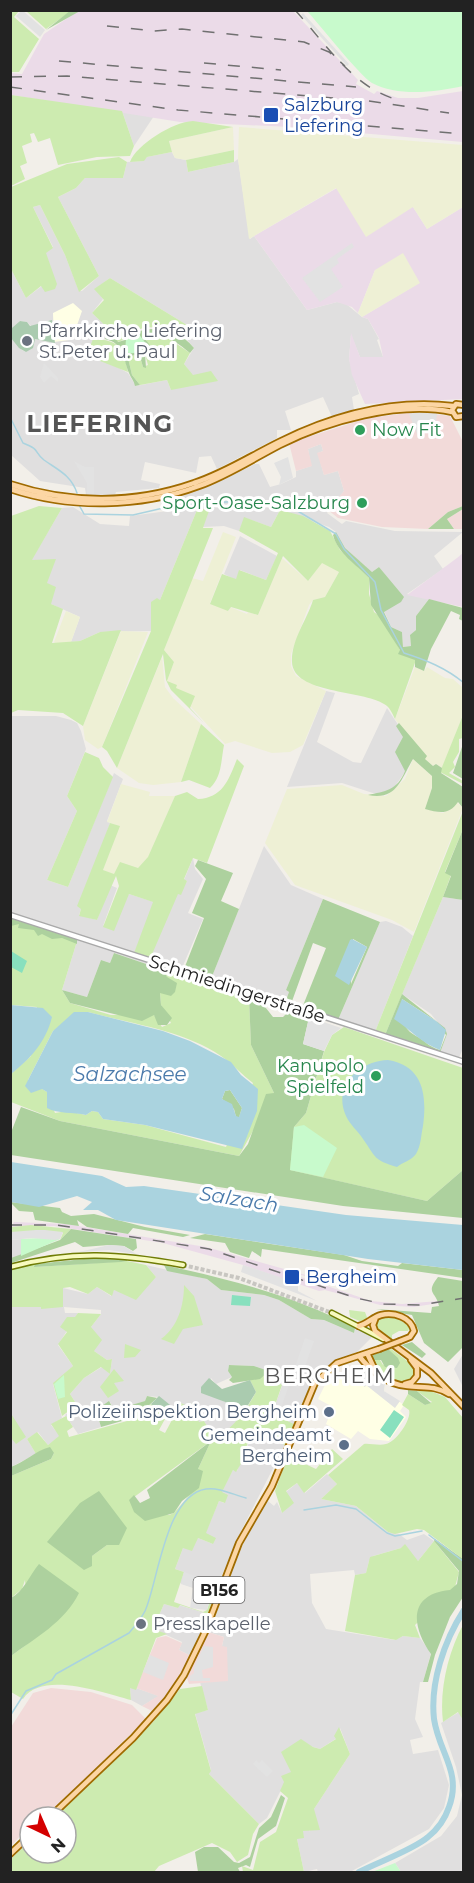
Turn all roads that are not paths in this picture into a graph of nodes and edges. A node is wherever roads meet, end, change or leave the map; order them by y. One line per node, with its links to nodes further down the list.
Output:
1 (464, 405): 2 (main road)
2 (452, 409): 3 (main road); 6 (main road)
3 (464, 416)
4 (10, 484): 6 (main road)
5 (10, 489): 6 (main road)
6 (77, 500)
7 (10, 915): 8 (street, Schmiedingerstraße)
8 (464, 1062)
9 (183, 1265): 10 (main road)
10 (10, 1267)
11 (332, 1313): 13 (main road)
12 (376, 1317): 13 (main road); 14 (main road); 16 (main road, B156, bridge)
13 (359, 1326): 14 (main road)
14 (386, 1341): 15 (main road)
15 (403, 1352): 16 (main road); 18 (main road)
16 (367, 1353): 17 (main road, B156)
17 (359, 1356): 18 (main road); 20 (main road, B156)
18 (455, 1398): 19 (main road)
19 (464, 1407)
20 (62, 1805)

